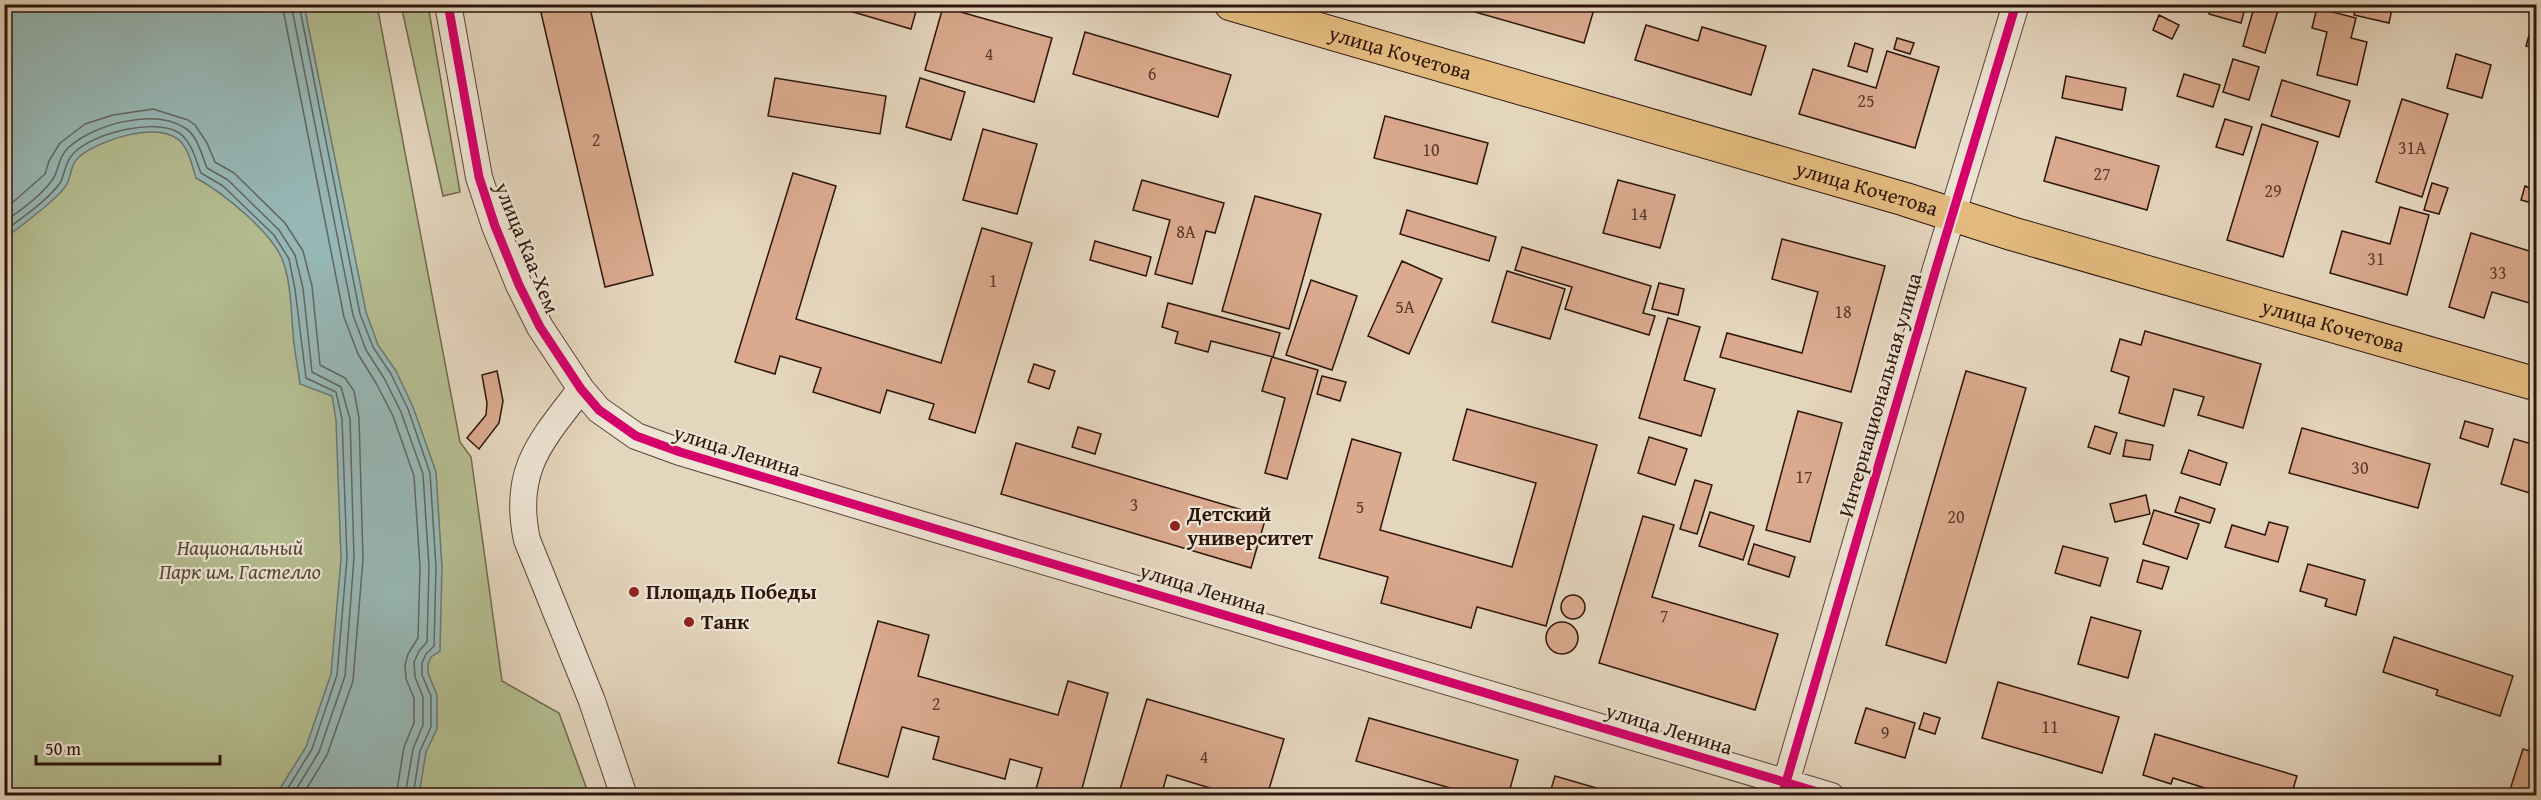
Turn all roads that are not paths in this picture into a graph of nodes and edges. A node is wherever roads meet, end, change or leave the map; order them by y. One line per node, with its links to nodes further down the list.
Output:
1 (448, 4): 6 (street, улица Каа-Хем)
2 (2016, 4): 4 (street, Интернациональная улица)
3 (1249, 7): 4 (main road, улица Кочетова)
4 (1953, 215): 5 (main road, улица Кочетова); 7 (street, Интернациональная улица)
5 (2536, 384)
6 (581, 389): 7 (street, улица Ленина); 8 (street)
7 (1784, 789): 9 (street, улица Ленина)
8 (624, 795)
9 (1831, 795)

